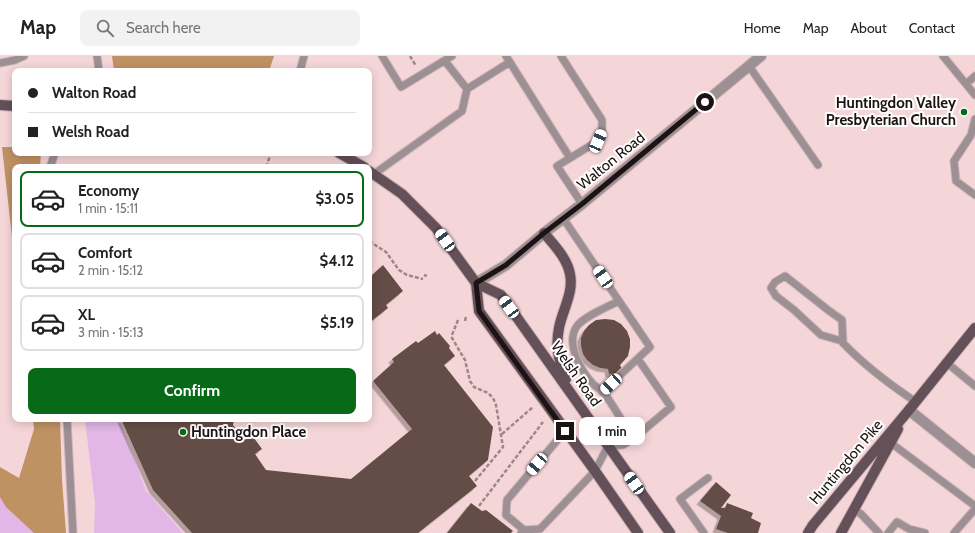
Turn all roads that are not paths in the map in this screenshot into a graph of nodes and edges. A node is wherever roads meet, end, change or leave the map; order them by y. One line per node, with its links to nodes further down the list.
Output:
1 (24, 56): 11 (lane)
2 (97, 56): 13 (lane)
3 (304, 56): 14 (lane)
4 (382, 56): 10 (lane)
5 (452, 56): 10 (lane)
6 (561, 56): 23 (lane)
7 (761, 56): 12 (street, Walton Road)
8 (943, 56): 16 (lane)
9 (508, 59): 17 (lane); 23 (lane)
10 (445, 61): 17 (lane)
11 (0, 63)
12 (748, 66): 25 (lane); 28 (street, Walton Road)
13 (99, 68)
14 (301, 68)
15 (975, 76): 16 (lane)
16 (966, 84): 18 (lane)
17 (468, 89): 26 (lane)
18 (975, 95)
19 (0, 105): 20 (main road)
20 (12, 106)
21 (975, 119): 27 (lane)
22 (344, 156): 24 (main road)
23 (570, 158): 28 (lane)
24 (359, 164)
25 (818, 165)
26 (372, 172): 31 (main road, Welsh Road)
27 (975, 195)
28 (582, 204): 29 (street, Walton Road)
29 (563, 218): 30 (street, Walton Road); 32 (lane)
30 (544, 233): 31 (street, Walton Road); 39 (main road)
31 (476, 283): 39 (main road, Welsh Road); 43 (main road, Welsh Road)
32 (619, 300): 35 (lane); 38 (lane)
33 (975, 328): 36 (main road, Huntingdon Pike)
34 (844, 343): 34 (lane); 40 (lane)
35 (638, 358): 38 (lane); 44 (lane)
36 (946, 363): 37 (lane); 40 (main road, Huntingdon Pike)
37 (975, 386)
38 (602, 392): 44 (lane)
39 (572, 394): 46 (main road, Welsh Road)
40 (916, 402): 41 (main road, Huntingdon Pike)
41 (909, 410): 45 (main road, Huntingdon Pike); 47 (street); 57 (main road, Huntingdon Pike)
42 (67, 422): 53 (lane)
43 (565, 431): 48 (main road, Welsh Road); 52 (lane)
44 (633, 438): 46 (lane)
45 (891, 443): 50 (lane); 51 (main road, Huntingdon Pike)
46 (608, 446): 48 (lane); 55 (main road, Welsh Road)
47 (975, 463)
48 (595, 471): 52 (lane); 54 (main road, Welsh Road)
49 (708, 478): 56 (lane)
50 (975, 508): 62 (lane)
51 (855, 510): 58 (main road, Huntingdon Pike); 59 (lane)
52 (522, 531)
53 (73, 533)
54 (638, 533)
55 (670, 533)
56 (704, 533)
57 (808, 533)
58 (841, 533)
59 (880, 533)
60 (888, 533): 61 (lane)
61 (924, 533)
62 (954, 533)

